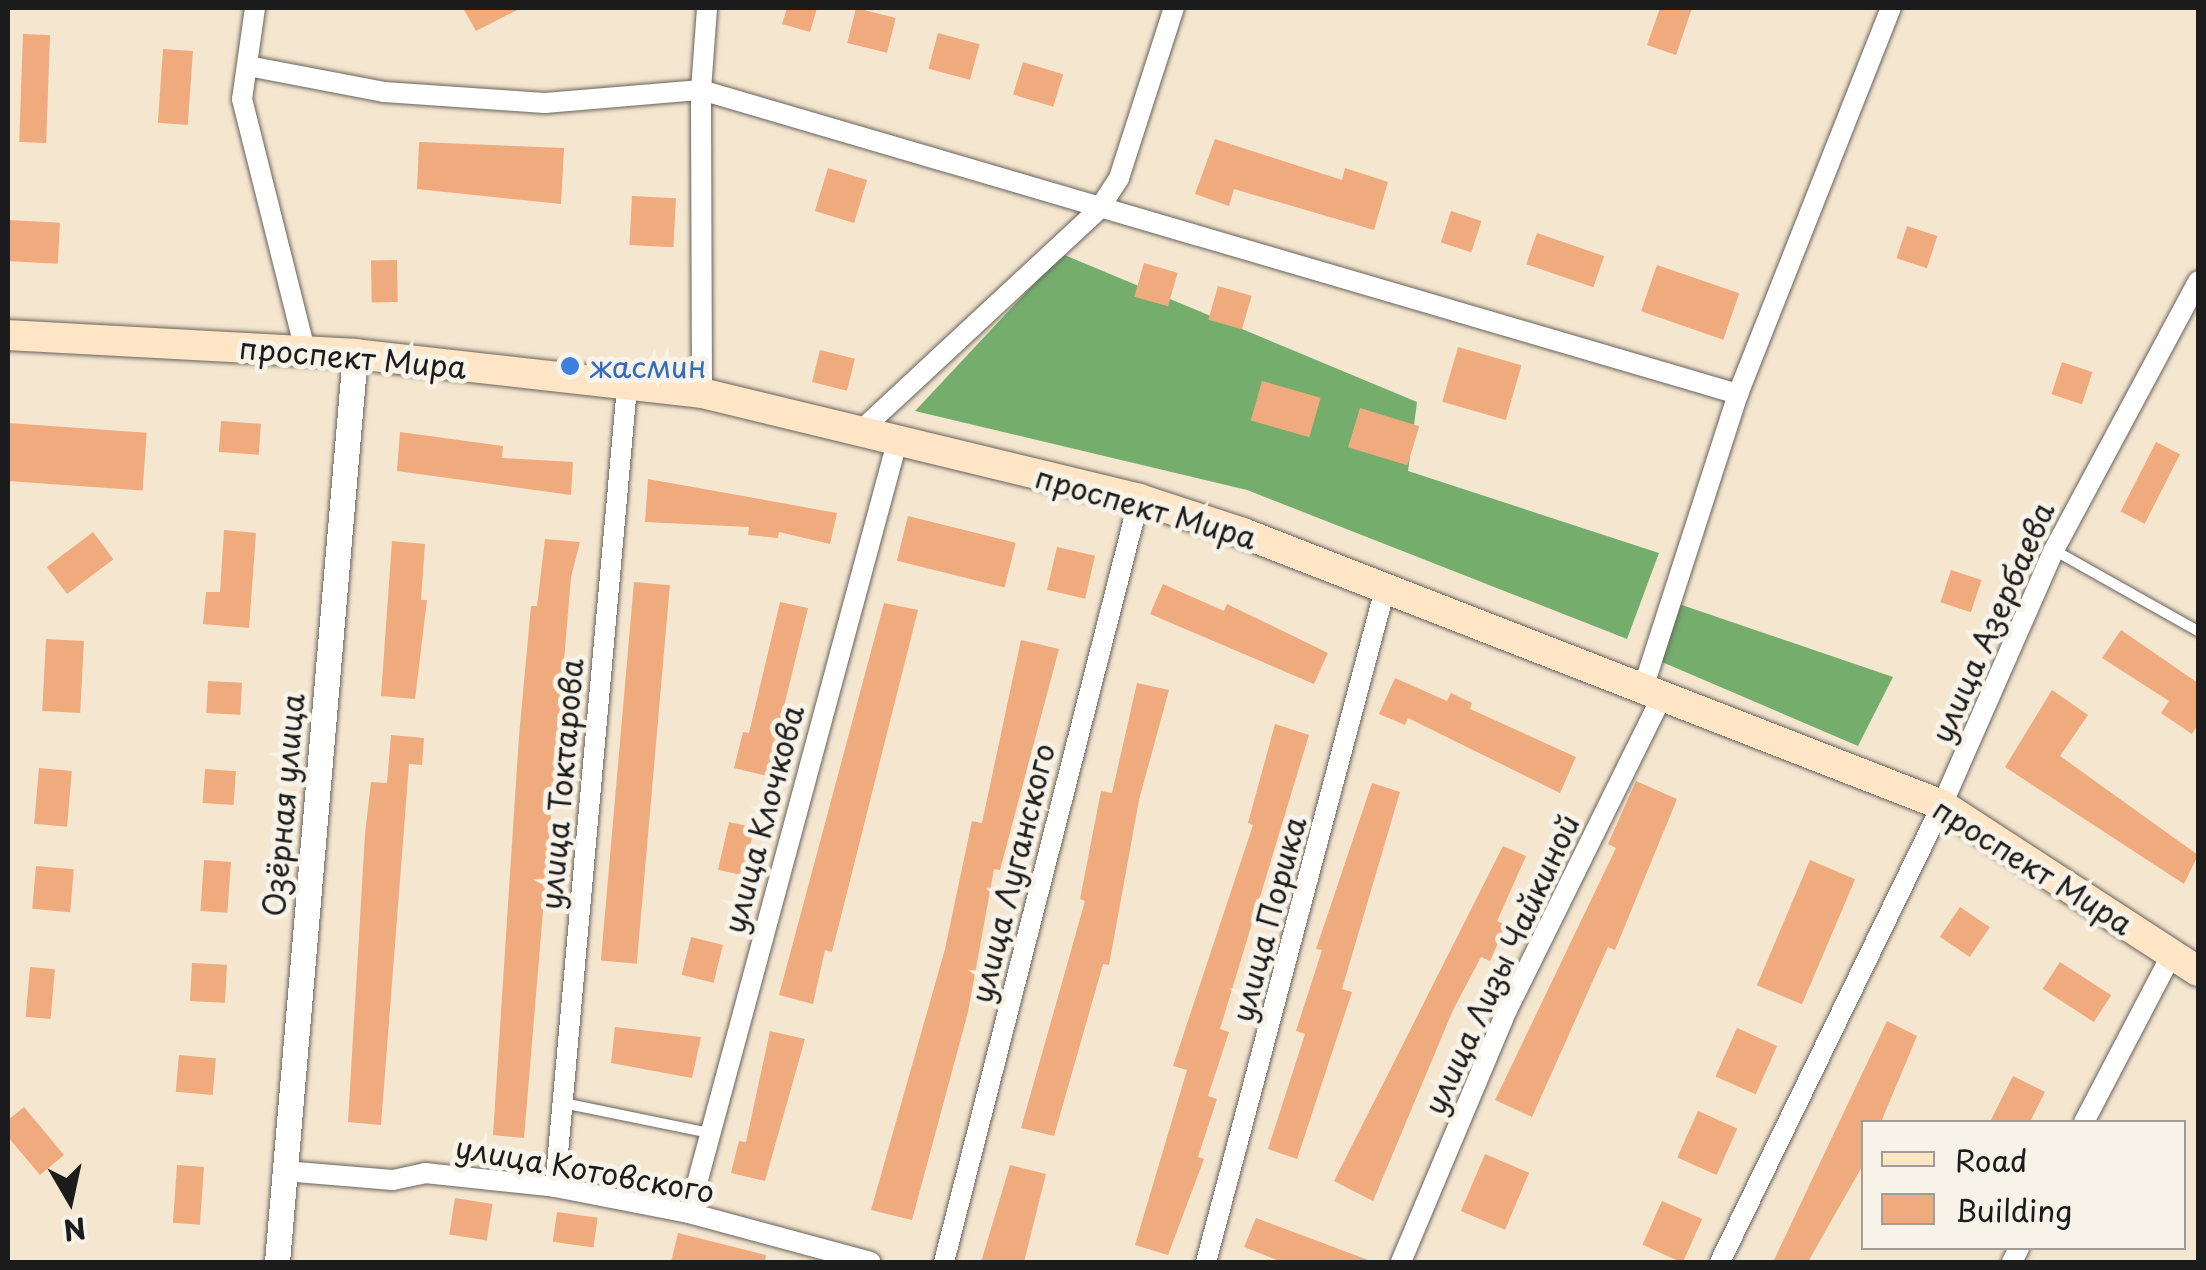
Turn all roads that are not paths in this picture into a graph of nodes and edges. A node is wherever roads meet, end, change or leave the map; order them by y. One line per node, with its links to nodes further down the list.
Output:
1 (255, 8): 5 (street)
2 (707, 8): 6 (street)
3 (1174, 8): 7 (street)
4 (1883, 9): 14 (street, улица Лизы Чайкиной)
5 (248, 66): 6 (street); 10 (street)
6 (701, 90): 7 (street); 13 (street)
7 (1100, 208): 14 (street); 15 (street)
8 (2198, 281): 18 (street, улица Азербаева)
9 (8, 335): 10 (main road, проспект Мира)
10 (305, 350): 11 (main road, проспект Мира)
11 (354, 354): 12 (main road, проспект Мира); 28 (street, Озёрная улица)
12 (628, 386): 13 (main road, проспект Мира); 25 (street, улица Токтарова)
13 (702, 393): 15 (main road, проспект Мира)
14 (1738, 394): 21 (street, улица Лизы Чайкиной)
15 (856, 435): 16 (main road, проспект Мира)
16 (896, 442): 17 (main road, проспект Мира); 27 (street, улица Клочкова)
17 (1139, 498): 19 (main road, проспект Мира); 33 (street, улица Луганского)
18 (2054, 550): 20 (lane); 22 (street, улица Азербаева)
19 (1385, 589): 21 (main road, проспект Мира); 34 (street, улица Порика)
20 (2198, 631)
21 (1653, 691): 22 (main road, проспект Мира); 35 (street, улица Лизы Чайкиной)
22 (1942, 804): 23 (main road, проспект Мира); 36 (street, улица Азербаева)
23 (2172, 954): 24 (main road, проспект Мира); 26 (street)
24 (2198, 972)
25 (562, 1103): 27 (lane); 29 (street, улица Токтарова)
26 (2085, 1120)
27 (709, 1134): 30 (street, улица Клочкова)
28 (284, 1171): 29 (street, улица Котовского); 31 (street, Озёрная улица)
29 (554, 1187): 30 (street, улица Котовского)
30 (689, 1213): 32 (street, улица Котовского)
31 (276, 1262)
32 (871, 1262)
33 (944, 1262)
34 (1206, 1262)
35 (1401, 1262)
36 (1720, 1262)

